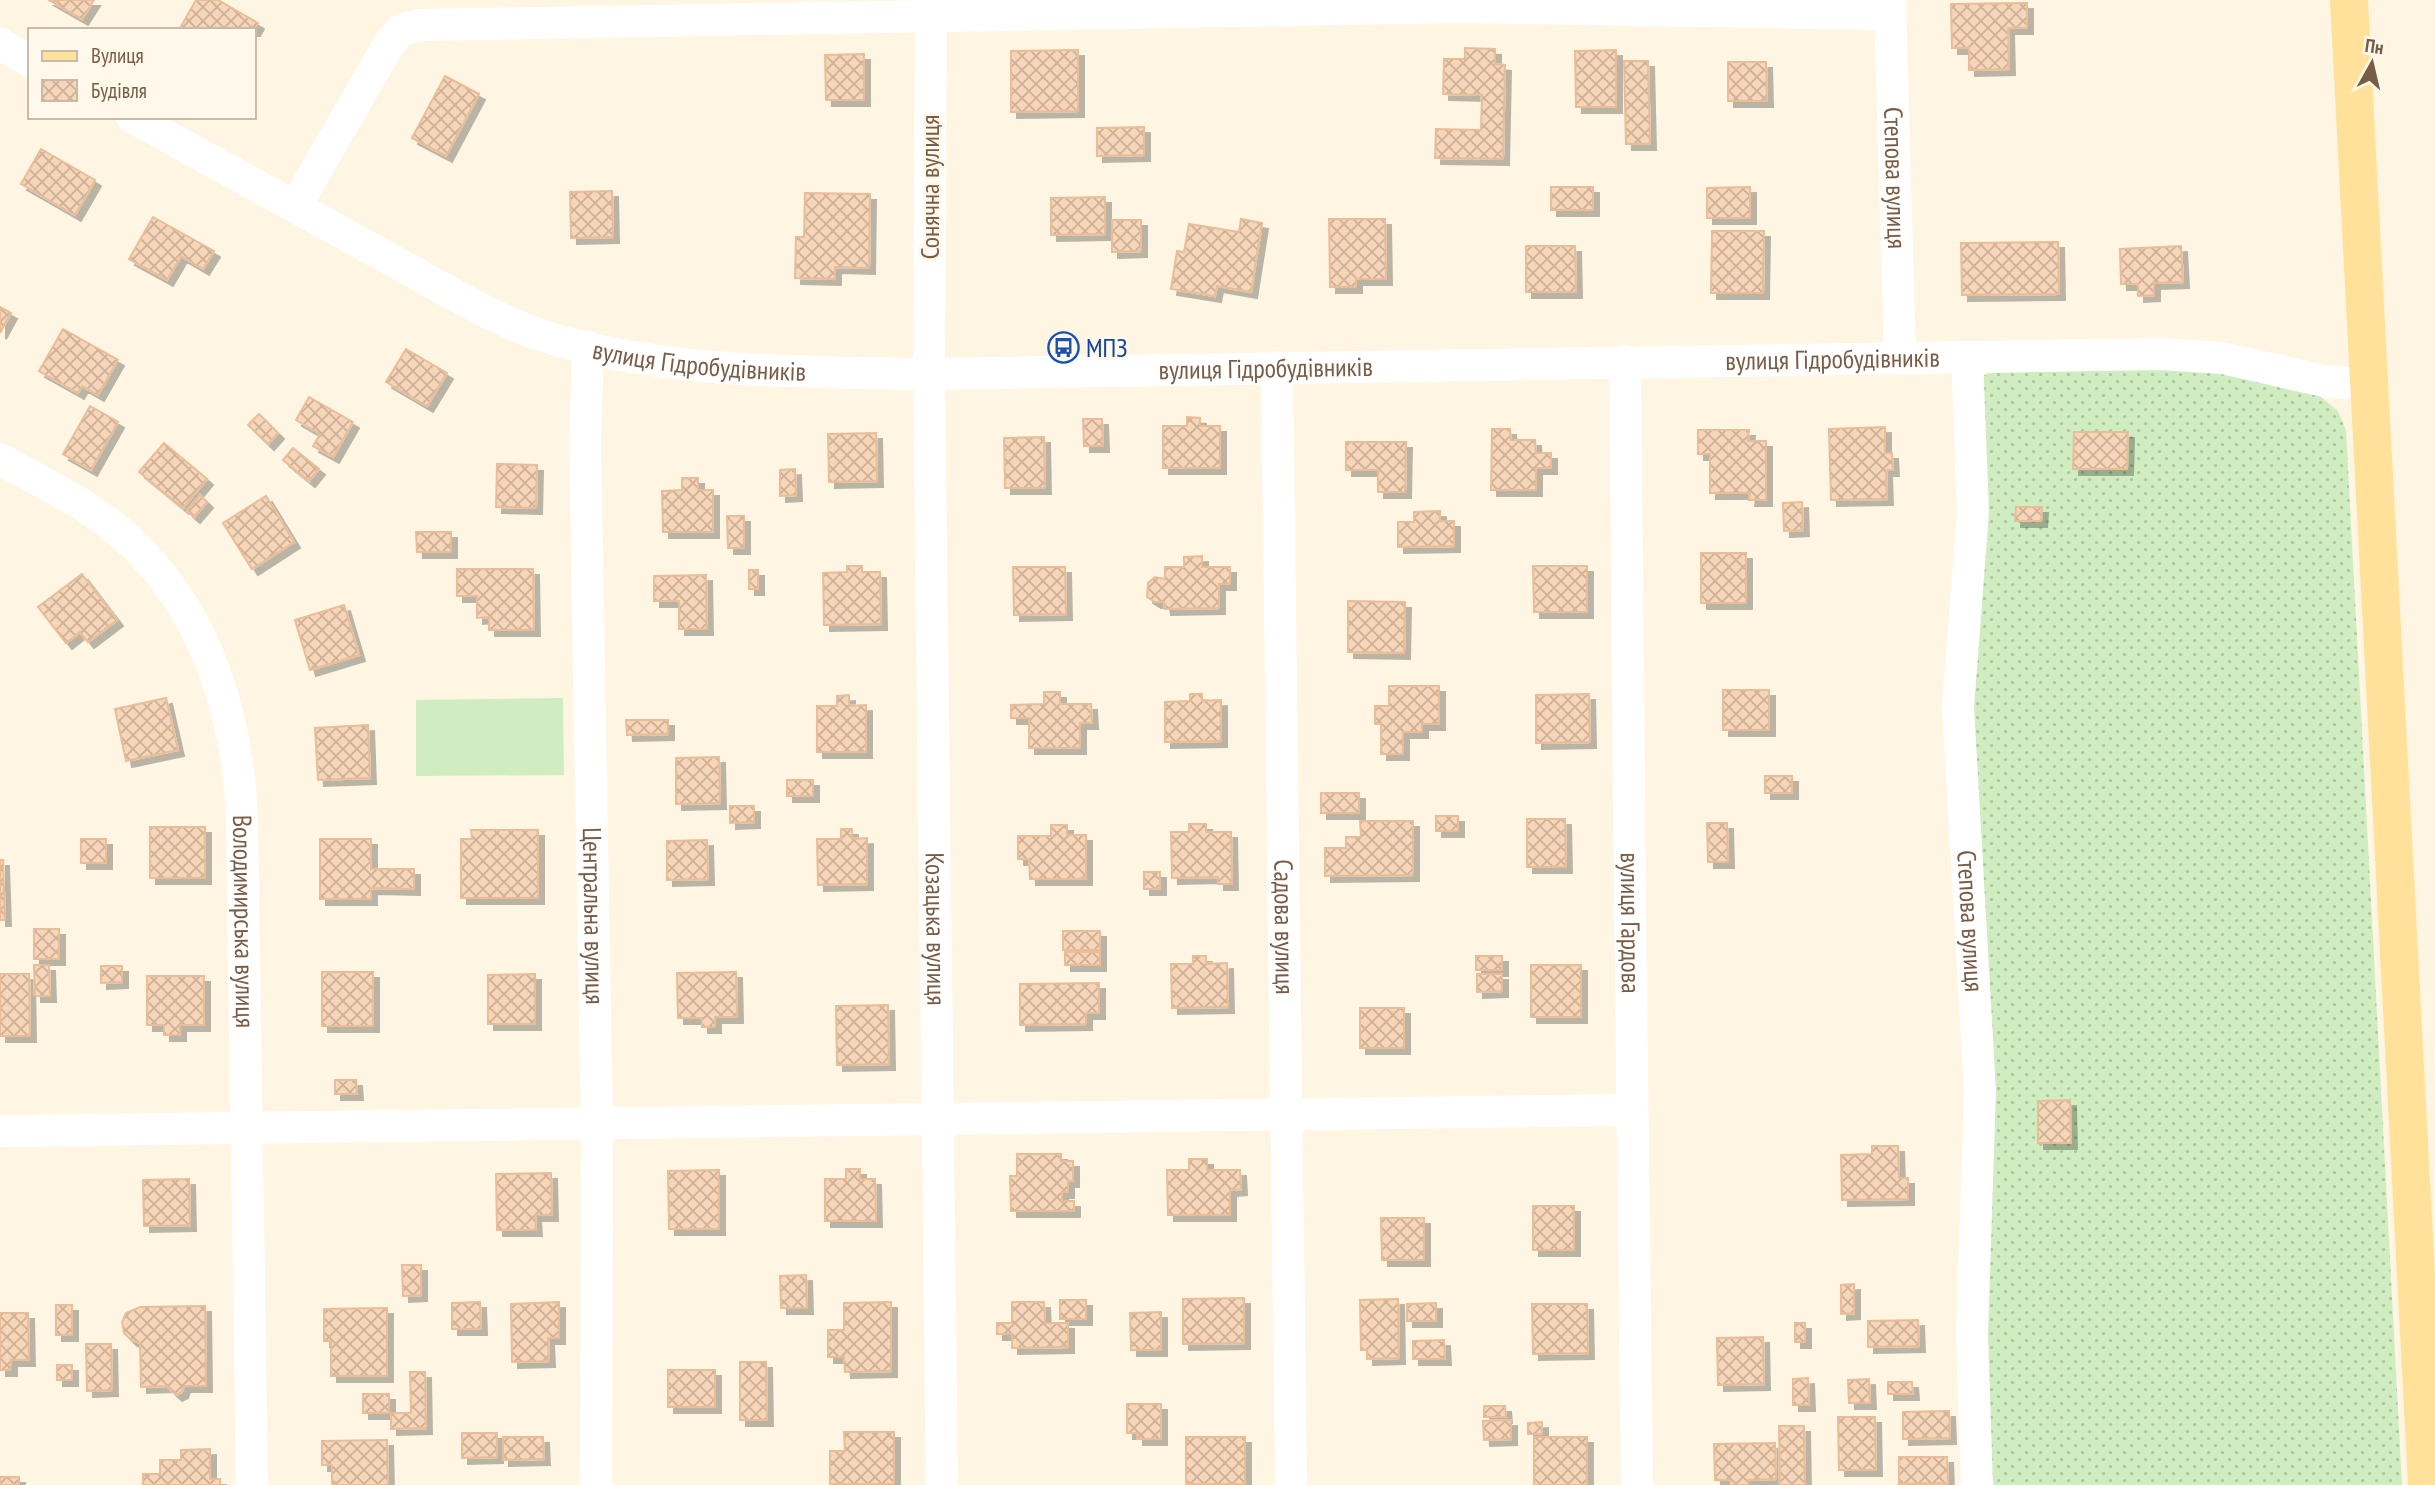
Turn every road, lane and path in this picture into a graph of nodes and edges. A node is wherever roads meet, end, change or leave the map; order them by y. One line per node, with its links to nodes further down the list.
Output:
1 (2348, 0): 12 (main road)
2 (1890, 7): 3 (street); 8 (street, Степова вулиця)
3 (930, 8): 5 (street); 11 (street, Сонячна вулиця)
4 (136, 119): 5 (street, вулиця Гідробудівників)
5 (295, 207): 6 (street, вулиця Гідробудівників)
6 (588, 347): 11 (street, вулиця Гідробудівників); 17 (street, Центральна вулиця)
7 (1967, 357): 8 (street, вулиця Гідробудівників); 12 (street, вулиця Гідробудівників); 25 (street, Степова вулиця)
8 (1900, 359): 9 (street, вулиця Гідробудівників)
9 (1625, 361): 10 (street, вулиця Гідробудівників); 14 (street, вулиця Гардова)
10 (1277, 368): 11 (street, вулиця Гідробудівників); 15 (street, Садова вулиця)
11 (929, 374): 16 (street, Козацька вулиця)
12 (2369, 384): 26 (main road)
13 (0, 459): 18 (street, Володимирська вулиця)
14 (1630, 1110): 15 (street); 24 (street, вулиця Гардова)
15 (1286, 1116): 16 (street); 23 (street, Садова вулиця)
16 (938, 1119): 17 (street); 22 (street, Козацька вулиця)
17 (597, 1124): 18 (street); 21 (street, Центральна вулиця)
18 (246, 1128): 19 (street); 20 (street, Володимирська вулиця)
19 (0, 1130)
20 (252, 1485)
21 (596, 1485)
22 (942, 1485)
23 (1291, 1485)
24 (1637, 1485)
25 (1977, 1485)
26 (2427, 1485)

